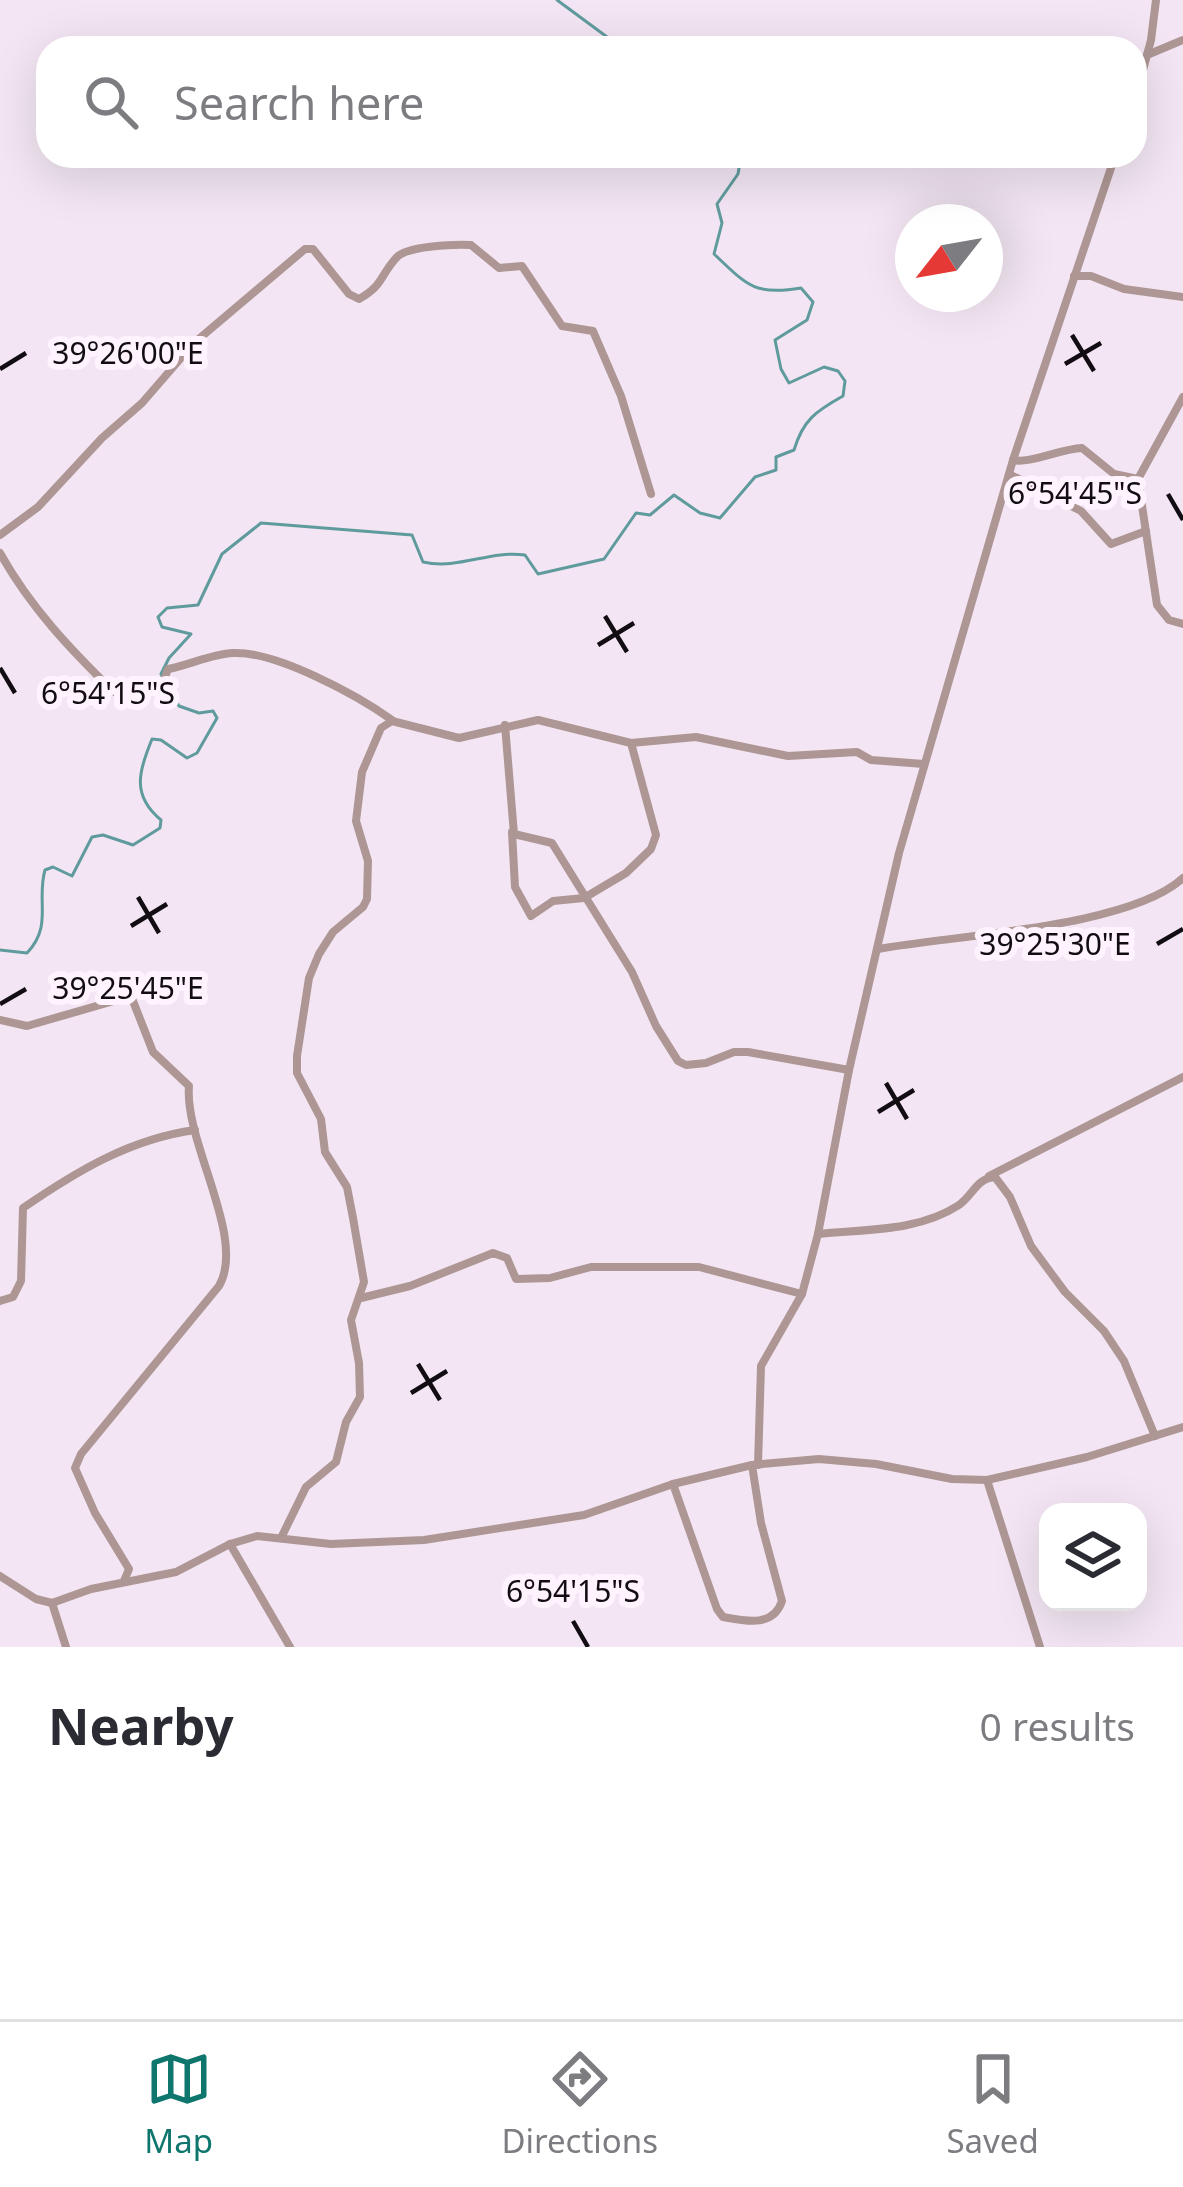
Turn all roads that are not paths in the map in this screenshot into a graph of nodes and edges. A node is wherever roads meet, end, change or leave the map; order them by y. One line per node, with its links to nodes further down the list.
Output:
1 (1156, 0): 3 (street)
2 (1183, 40): 3 (street)
3 (1147, 55)
4 (1111, 168): 5 (street)
5 (1074, 276): 6 (street); 8 (street)
6 (1183, 297)
7 (1183, 398): 10 (street)
8 (1013, 460): 9 (street); 10 (street)
9 (1010, 474): 12 (street); 19 (street)
10 (1138, 479): 12 (street)
11 (651, 494): 13 (street)
12 (1146, 531): 15 (street)
13 (0, 535)
14 (0, 553): 16 (street)
15 (1183, 624)
16 (392, 721): 17 (street); 31 (street)
17 (505, 725): 18 (street); 20 (street)
18 (632, 743): 19 (street); 22 (street)
19 (924, 764): 23 (street)
20 (512, 830): 22 (street); 22 (street)
21 (1183, 878): 23 (street)
22 (584, 898): 25 (street)
23 (878, 949): 25 (street)
24 (0, 1020): 27 (street)
25 (849, 1070): 29 (street)
26 (1183, 1077): 28 (street)
27 (195, 1130): 32 (street); 41 (street)
28 (989, 1176): 29 (street); 34 (street)
29 (818, 1234): 30 (street)
30 (802, 1294): 31 (street); 35 (street)
31 (360, 1299): 38 (street)
32 (0, 1301)
33 (1183, 1427): 34 (street)
34 (1155, 1436): 36 (street)
35 (755, 1465): 36 (street); 37 (street); 37 (street)
36 (987, 1480): 45 (street)
37 (673, 1484): 38 (street)
38 (281, 1538): 39 (street)
39 (230, 1544): 41 (street); 44 (street)
40 (0, 1576): 42 (street)
41 (123, 1583): 42 (street)
42 (52, 1603): 43 (street)
43 (67, 1647)
44 (290, 1647)
45 (1040, 1647)

